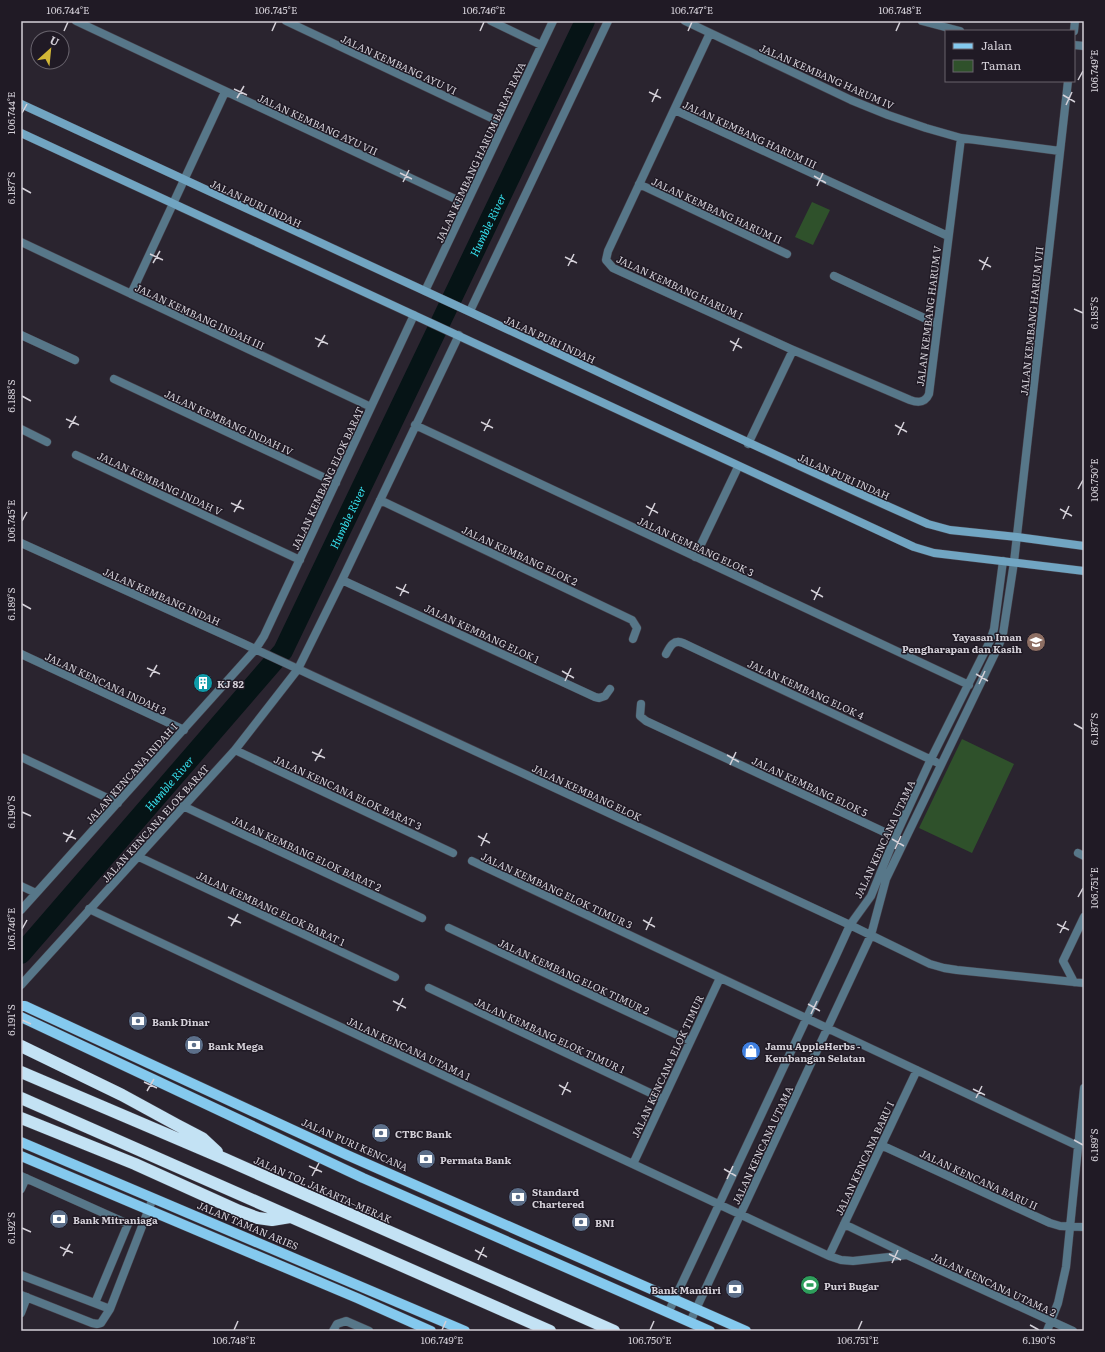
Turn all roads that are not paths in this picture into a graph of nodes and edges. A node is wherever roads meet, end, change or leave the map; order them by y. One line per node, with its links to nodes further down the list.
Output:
1 (76, 21): 12 (street, JALAN KEMBANG AYU VII)
2 (286, 21): 15 (street, JALAN KEMBANG AYU VI)
3 (491, 21): 10 (street)
4 (553, 21): 10 (street, JALAN KEMBANG HARUM BARAT RAYA)
5 (608, 21): 29 (street)
6 (685, 21): 9 (street, JALAN KEMBANG HARUM IV)
7 (922, 21): 8 (street)
8 (956, 30)
9 (710, 33): 14 (street, JALAN KEMBANG HARUM I); 17 (street, JALAN KEMBANG HARUM IV)
10 (541, 45): 15 (street, JALAN KEMBANG HARUM BARAT RAYA)
11 (1068, 82): 18 (street, JALAN KEMBANG HARUM VII)
12 (225, 92): 19 (street); 22 (street, JALAN KEMBANG AYU VII)
13 (21, 104): 19 (main road, JALAN PURI INDAH)
14 (675, 110): 20 (street, JALAN KEMBANG HARUM I); 23 (street, JALAN KEMBANG HARUM III)
15 (504, 124): 22 (street, JALAN KEMBANG HARUM BARAT RAYA)
16 (21, 133): 21 (main road)
17 (961, 138): 18 (street, JALAN KEMBANG HARUM IV); 23 (street, JALAN KEMBANG HARUM V)
18 (1060, 151): 46 (street, JALAN KEMBANG HARUM VII)
19 (184, 181): 21 (street); 27 (main road, JALAN PURI INDAH)
20 (639, 184): 25 (street, JALAN KEMBANG HARUM II); 34 (street, JALAN KEMBANG HARUM I)
21 (174, 203): 28 (street); 30 (main road)
22 (466, 204): 27 (street, JALAN KEMBANG HARUM BARAT RAYA)
23 (948, 236): 31 (street, JALAN KEMBANG HARUM V)
24 (21, 242): 28 (street, JALAN KEMBANG INDAH III)
25 (787, 254)
26 (834, 276): 31 (street)
27 (429, 293): 29 (main road, JALAN PURI INDAH)
28 (131, 294): 37 (street, JALAN KEMBANG INDAH III)
29 (467, 310): 41 (main road, JALAN PURI INDAH)
30 (414, 315): 32 (main road); 37 (street, JALAN KEMBANG ELOK BARAT)
31 (937, 324): 34 (street, JALAN KEMBANG HARUM V)
32 (456, 334): 38 (street, JALAN KENCANA ELOK BARAT); 43 (main road)
33 (21, 335): 35 (street)
34 (793, 350): 41 (street)
35 (75, 360)
36 (114, 379): 44 (street, JALAN KEMBANG INDAH IV)
37 (371, 407): 44 (street, JALAN KEMBANG ELOK BARAT)
38 (415, 425): 45 (street, JALAN KENCANA ELOK BARAT); 49 (street, JALAN KEMBANG ELOK 3)
39 (21, 429): 40 (street)
40 (47, 442)
41 (748, 444): 46 (main road, JALAN PURI INDAH)
42 (76, 455): 50 (street, JALAN KEMBANG INDAH V)
43 (738, 467): 49 (street); 51 (main road)
44 (336, 482): 50 (street, JALAN KEMBANG ELOK BARAT)
45 (380, 500): 54 (street, JALAN KENCANA ELOK BARAT); 55 (street, JALAN KEMBANG ELOK 2)
46 (1017, 537): 48 (main road, JALAN PURI INDAH); 52 (street, JALAN KEMBANG HARUM VII)
47 (21, 543): 58 (street, JALAN KEMBANG INDAH)
48 (1084, 546)
49 (695, 557): 62 (street, JALAN KEMBANG ELOK 3)
50 (300, 560): 58 (street, JALAN KEMBANG ELOK BARAT)
51 (1004, 561): 52 (main road); 56 (street, JALAN KENCANA UTAMA)
52 (1014, 562): 53 (main road); 57 (street, JALAN KEMBANG HARUM VII)
53 (1084, 571)
54 (342, 580): 61 (street, JALAN KENCANA ELOK BARAT); 63 (street, JALAN KEMBANG ELOK 1)
55 (633, 639)
56 (990, 641): 57 (street); 62 (street, JALAN KENCANA UTAMA)
57 (999, 645): 69 (street, JALAN KEMBANG HARUM VII)
58 (258, 651): 61 (street, JALAN KEMBANG INDAH); 65 (street, JALAN KENCANA INDAH I)
59 (21, 654): 65 (street, JALAN KENCANA INDAH 3)
60 (666, 654): 68 (street, JALAN KEMBANG ELOK 4)
61 (296, 669): 66 (street, JALAN KENCANA ELOK BARAT); 85 (street, JALAN KEMBANG ELOK)
62 (969, 685): 68 (street, JALAN KENCANA UTAMA)
63 (610, 689)
64 (641, 704): 74 (street, JALAN KEMBANG ELOK 5)
65 (184, 730): 70 (street, JALAN KENCANA INDAH I)
66 (235, 750): 71 (street, JALAN KENCANA ELOK BARAT); 76 (street, JALAN KENCANA ELOK BARAT 3)
67 (21, 757): 70 (street)
68 (931, 759): 69 (street, JALAN KEMBANG ELOK 4); 72 (street, JALAN KENCANA UTAMA)
69 (941, 764): 73 (street, JALAN KENCANA UTAMA)
70 (118, 803): 80 (street, JALAN KENCANA INDAH I)
71 (183, 806): 77 (street, JALAN KENCANA ELOK BARAT); 84 (street, JALAN KEMBANG ELOK BARAT 2)
72 (901, 826): 73 (street); 74 (street, JALAN KENCANA UTAMA)
73 (909, 830): 75 (street, JALAN KENCANA UTAMA)
74 (894, 840): 75 (street); 85 (street, JALAN KENCANA UTAMA)
75 (901, 847): 87 (street, JALAN KENCANA UTAMA)
76 (453, 852)
77 (139, 857): 81 (street, JALAN KENCANA ELOK BARAT); 88 (street, JALAN KEMBANG ELOK BARAT 1)
78 (472, 862): 89 (street, JALAN KEMBANG ELOK TIMUR 3)
79 (21, 886): 80 (street)
80 (36, 893): 82 (street, JALAN KENCANA INDAH I)
81 (89, 909): 92 (street, JALAN KENCANA ELOK BARAT); 112 (street, JALAN KENCANA UTAMA 1)
82 (21, 910)
83 (1084, 917): 90 (street)
84 (422, 918)
85 (850, 925): 87 (street, JALAN KEMBANG ELOK); 96 (street, JALAN KENCANA UTAMA)
86 (450, 928): 98 (street, JALAN KEMBANG ELOK TIMUR 2)
87 (872, 935): 90 (street, JALAN KEMBANG ELOK); 97 (street, JALAN KENCANA UTAMA)
88 (395, 976)
89 (720, 978): 96 (street, JALAN KEMBANG ELOK TIMUR 3); 98 (street, JALAN KENCANA ELOK TIMUR)
90 (1074, 982): 91 (street, JALAN KEMBANG ELOK)
91 (1084, 982)
92 (21, 985)
93 (429, 988): 104 (street, JALAN KEMBANG ELOK TIMUR 1)
94 (21, 1006): 129 (main road, JALAN PURI KENCANA)
95 (21, 1017): 134 (main road)
96 (807, 1018): 97 (street, JALAN KEMBANG ELOK TIMUR 3); 116 (street, JALAN KENCANA UTAMA)
97 (828, 1028): 100 (street, JALAN KEMBANG ELOK TIMUR 3); 118 (street, JALAN KENCANA UTAMA)
98 (690, 1041): 104 (street, JALAN KENCANA ELOK TIMUR)
99 (21, 1046): 110 (highway)
100 (917, 1070): 107 (street, JALAN KENCANA BARU I); 108 (street, JALAN KEMBANG ELOK TIMUR 3)
101 (21, 1072): 110 (highway, JALAN TOL JAKARTA–MERAK)
102 (1084, 1090): 108 (street)
103 (21, 1098): 119 (highway)
104 (663, 1099): 112 (street, JALAN KENCANA ELOK TIMUR)
105 (21, 1118): 119 (highway)
106 (21, 1142): 115 (main road, JALAN TAMAN ARIES)
107 (881, 1145): 121 (street, JALAN KENCANA BARU I); 122 (street, JALAN KENCANA BARU II)
108 (1078, 1146): 111 (street)
109 (21, 1156): 117 (main road)
110 (225, 1159): 142 (highway, JALAN TOL JAKARTA–MERAK)
111 (1081, 1159): 122 (street)
112 (633, 1164): 116 (street, JALAN KENCANA UTAMA 1)
113 (23, 1177): 114 (street); 120 (street)
114 (21, 1189)
115 (153, 1198): 117 (street); 140 (main road, JALAN TAMAN ARIES)
116 (720, 1204): 118 (street); 129 (street, JALAN KENCANA UTAMA)
117 (148, 1210): 124 (street); 139 (main road)
118 (741, 1214): 126 (street); 132 (street, JALAN KENCANA UTAMA)
119 (290, 1217): 141 (highway)
120 (128, 1224): 124 (street); 130 (street)
121 (844, 1224): 125 (street, JALAN KENCANA UTAMA 2); 126 (street, JALAN KENCANA BARU I)
122 (1070, 1226): 123 (street, JALAN KENCANA BARU II); 135 (street)
123 (1084, 1227)
124 (141, 1229): 131 (street)
125 (907, 1255): 126 (street); 135 (street, JALAN KENCANA UTAMA 2)
126 (829, 1256)
127 (21, 1275): 130 (street)
128 (24, 1296): 131 (street); 133 (street)
129 (675, 1299): 132 (main road, JALAN PURI KENCANA); 134 (street, JALAN KENCANA UTAMA)
130 (95, 1303): 131 (street)
131 (110, 1309)
132 (696, 1309): 136 (street, JALAN KENCANA UTAMA); 144 (main road, JALAN PURI KENCANA)
133 (21, 1313)
134 (668, 1313): 136 (main road)
135 (1051, 1321): 145 (street); 146 (street, JALAN KENCANA UTAMA 2)
136 (690, 1322): 143 (main road)
137 (333, 1331): 138 (street)
138 (369, 1331)
139 (431, 1331)
140 (466, 1331)
141 (550, 1331)
142 (614, 1331)
143 (710, 1331)
144 (746, 1331)
145 (1047, 1331)
146 (1073, 1331)

